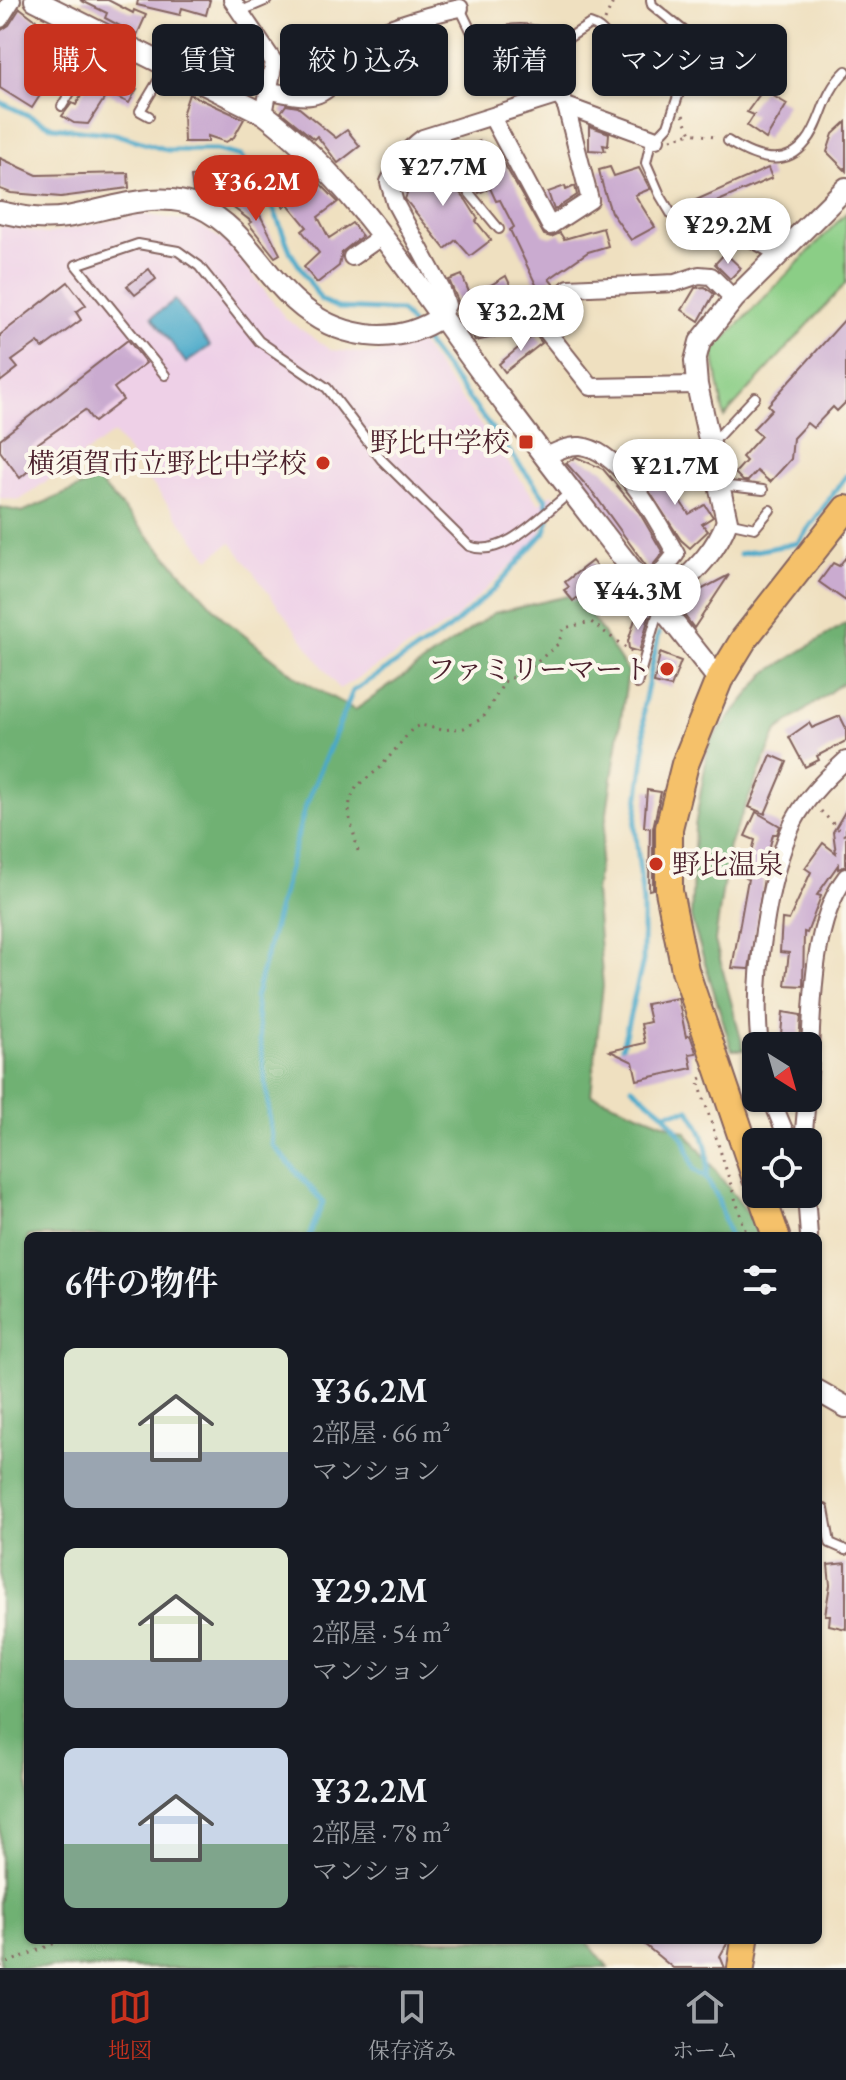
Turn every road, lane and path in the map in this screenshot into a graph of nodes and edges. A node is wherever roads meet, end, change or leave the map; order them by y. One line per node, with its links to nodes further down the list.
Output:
1 (12, 0): 8 (street)
2 (35, 0): 9 (street)
3 (267, 0): 6 (lane)
4 (614, 0): 10 (path)
5 (651, 0): 11 (lane)
6 (233, 3): 15 (street)
7 (460, 8): 12 (lane); 15 (street)
8 (0, 19)
9 (83, 24)
10 (604, 24)
11 (675, 24)
12 (592, 25)
13 (846, 71): 28 (lane)
14 (152, 91): 23 (lane)
15 (271, 91): 22 (street)
16 (68, 96): 20 (lane)
17 (228, 96): 22 (street)
18 (679, 96): 19 (lane)
19 (677, 101): 25 (path); 27 (lane)
20 (62, 106)
21 (566, 106): 24 (street); 24 (street); 27 (street)
22 (264, 114): 32 (street)
23 (149, 116)
24 (492, 117): 26 (street)
25 (714, 137)
26 (423, 138): 31 (lane); 36 (street)
27 (656, 139): 33 (lane)
28 (728, 141)
29 (846, 189): 33 (street)
30 (0, 212): 36 (street)
31 (499, 229)
32 (382, 236): 34 (street); 36 (street)
33 (776, 256): 35 (street)
34 (352, 257)
35 (734, 299): 38 (street); 38 (street)
36 (425, 326): 41 (street)
37 (165, 375): 44 (lane)
38 (697, 385): 40 (street)
39 (755, 397): 40 (lane)
40 (712, 443): 42 (street)
41 (544, 457): 44 (street); 48 (street)
42 (721, 485): 43 (lane); 47 (street)
43 (763, 490)
44 (571, 492): 48 (street)
45 (846, 509): 50 (highway)
46 (770, 510): 47 (lane)
47 (727, 521): 48 (street)
48 (654, 597): 49 (lane); 50 (street)
49 (644, 660): 51 (lane); 55 (path)
50 (719, 680): 59 (highway)
51 (637, 684)
52 (846, 760): 53 (street)
53 (810, 799): 54 (path); 57 (street)
54 (846, 837)
55 (358, 851)
56 (846, 877): 58 (street)
57 (758, 1032)
58 (813, 1032)
59 (721, 1071): 60 (highway); 63 (path)
60 (742, 1136)
61 (766, 1208): 64 (highway)
62 (807, 1208): 65 (street)
63 (746, 1232)
64 (775, 1232)
65 (809, 1232)
66 (822, 1393): 67 (street)
67 (846, 1407)
68 (822, 1509): 69 (lane)
69 (846, 1550)
70 (53, 1944): 72 (path)
71 (744, 1944): 73 (highway)
72 (0, 1966)
73 (741, 1968)

